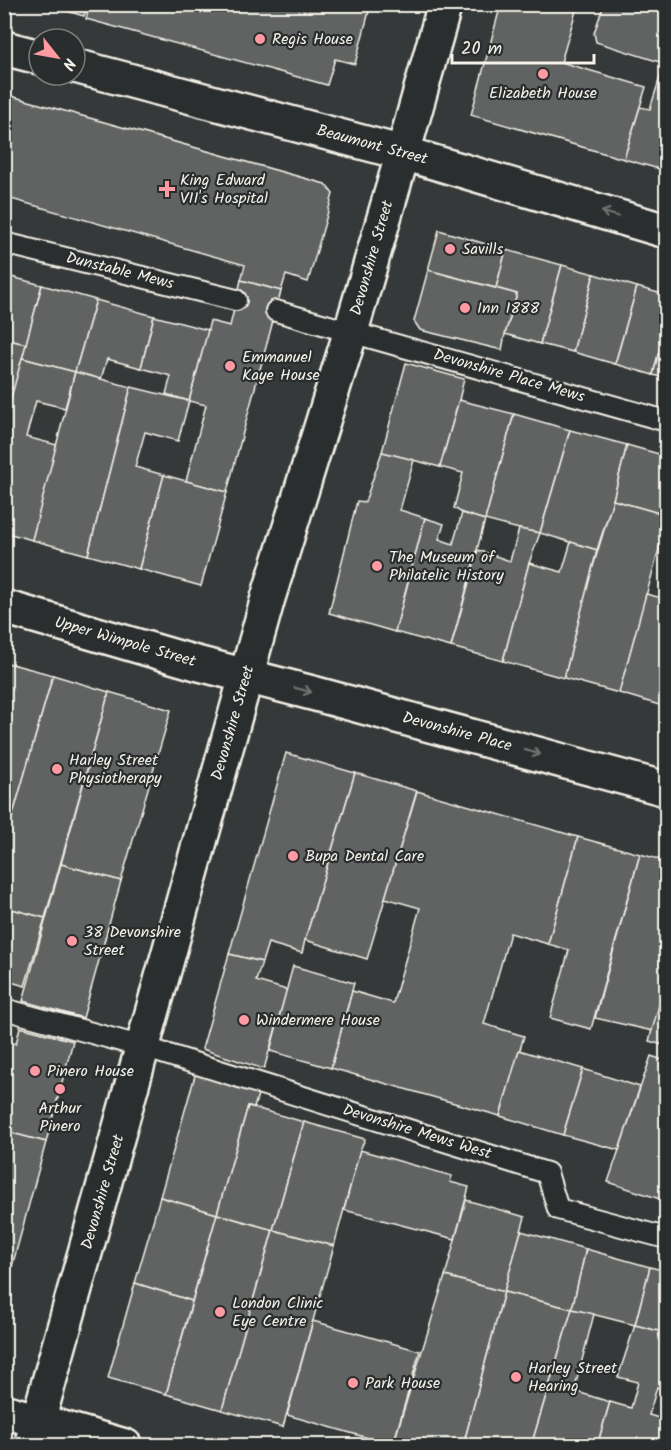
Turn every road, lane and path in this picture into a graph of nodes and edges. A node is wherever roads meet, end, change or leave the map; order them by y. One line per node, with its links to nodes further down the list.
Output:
1 (445, 4): 5 (street, Devonshire Street)
2 (4, 48): 3 (street)
3 (27, 54)
4 (87, 69): 5 (street, Beaumont Street)
5 (403, 153): 6 (street, Beaumont Street, one-way to 5); 10 (street, Devonshire Street)
6 (666, 231)
7 (4, 243): 8 (lane, Dunstable Mews)
8 (236, 300)
9 (276, 310): 10 (lane)
10 (351, 331): 11 (lane, Devonshire Place Mews); 13 (street, Devonshire Street)
11 (666, 421)
12 (4, 607): 13 (street, Upper Wimpole Street)
13 (246, 675): 14 (street, Devonshire Place, one-way to 14); 16 (street, Devonshire Street)
14 (666, 789)
15 (4, 1009): 16 (lane)
16 (143, 1047): 17 (lane, Devonshire Mews West); 19 (street, Devonshire Street)
17 (666, 1238)
18 (4, 1411): 19 (street)
19 (35, 1433): 20 (street)
20 (125, 1446)

